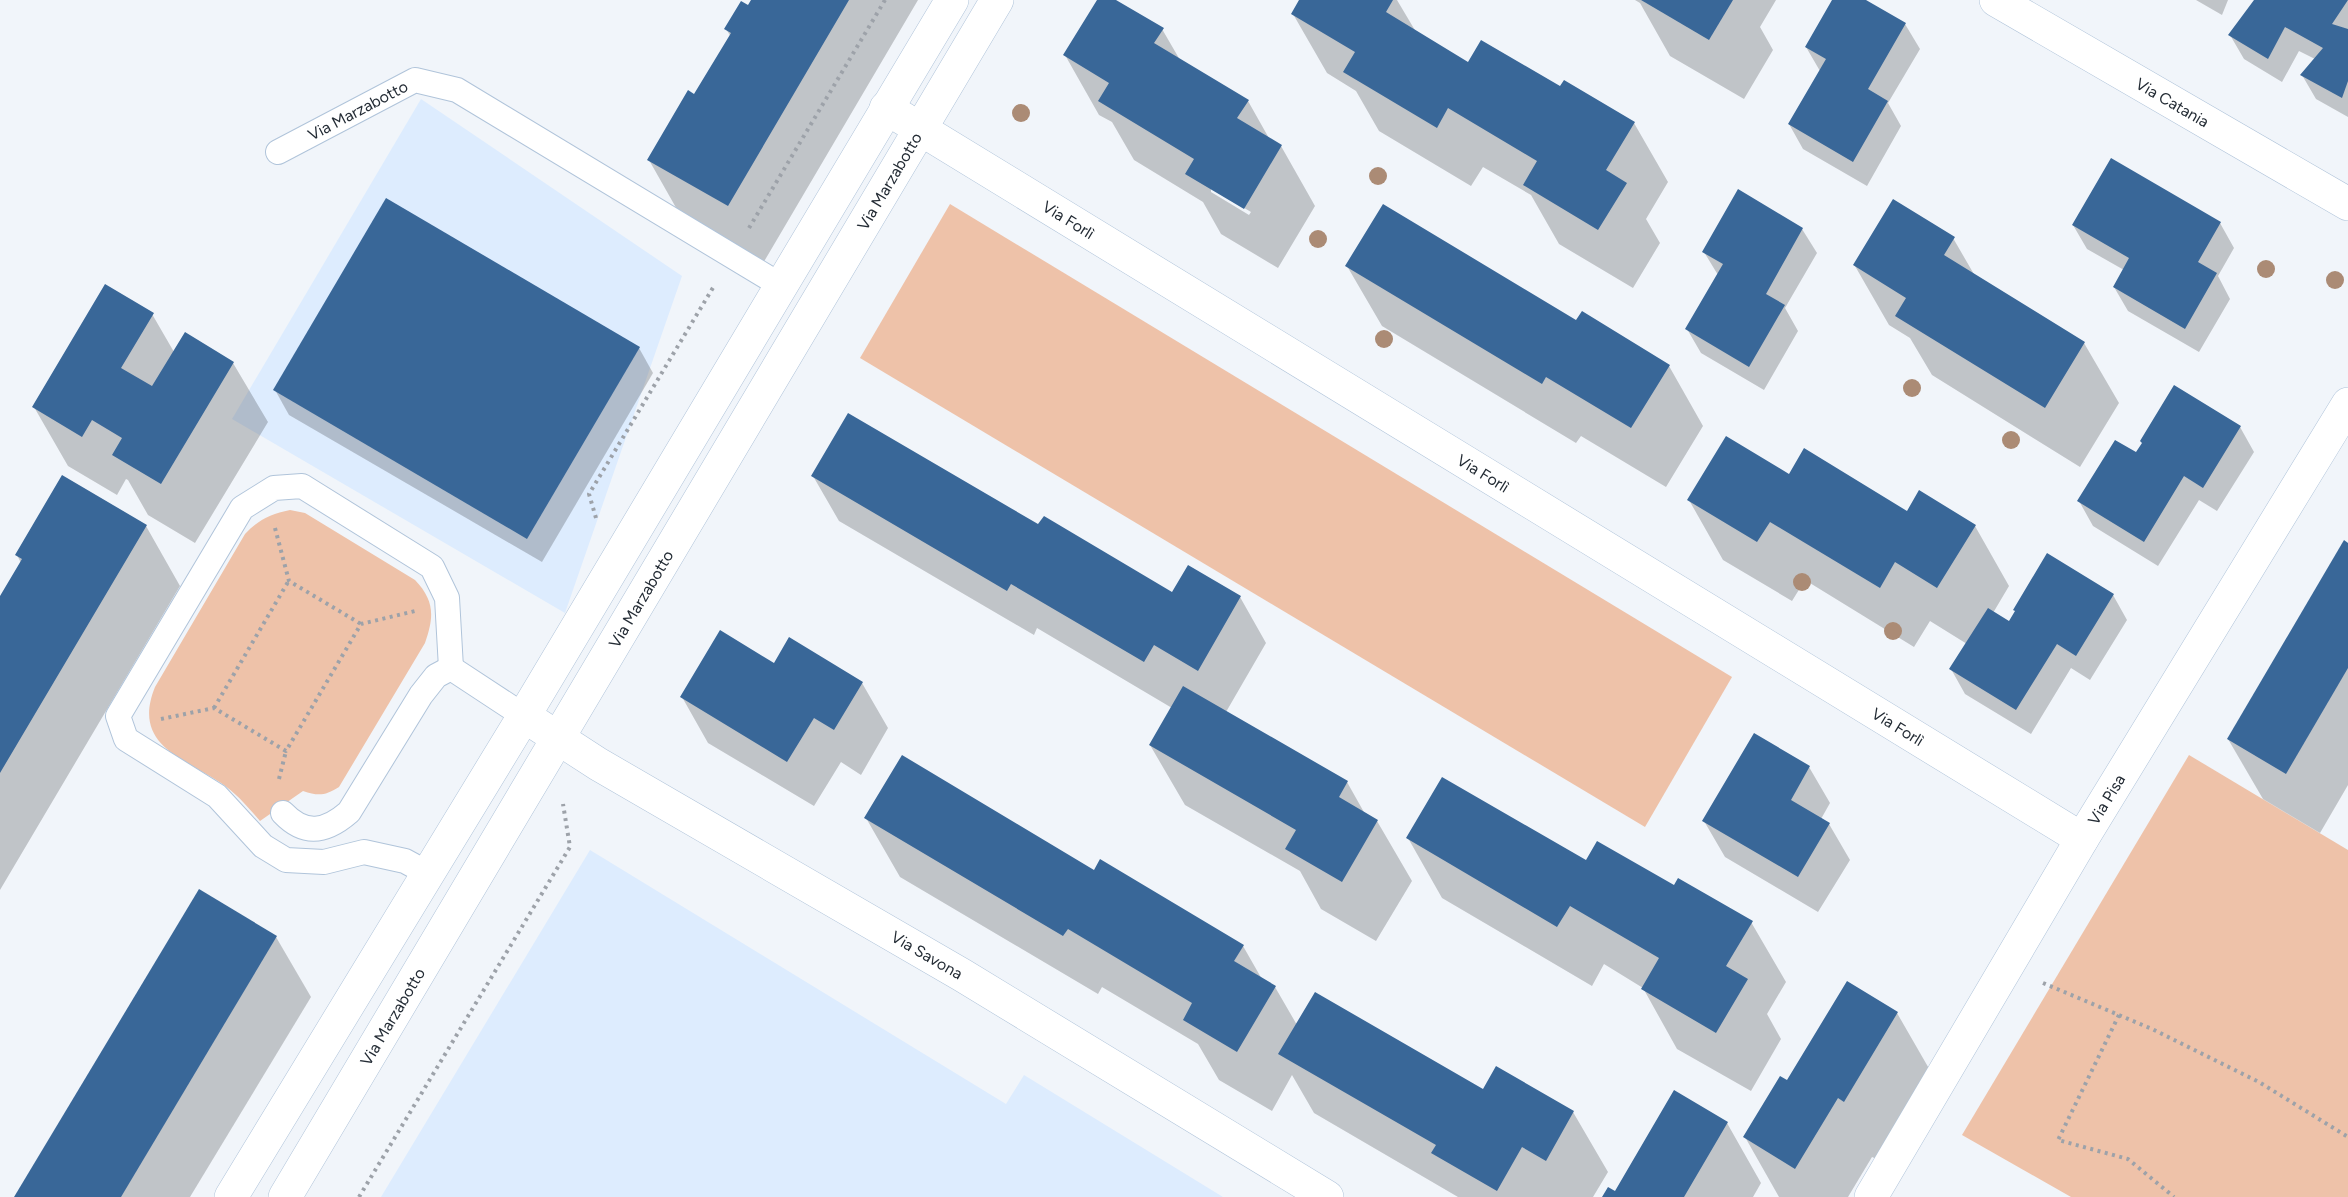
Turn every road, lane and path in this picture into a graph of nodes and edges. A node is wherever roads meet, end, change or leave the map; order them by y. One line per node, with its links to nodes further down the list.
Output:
1 (885, 0): 9 (path)
2 (952, 0): 5 (street)
3 (997, 0): 6 (street, Via Marzabotto)
4 (1996, 0): 8 (street, Via Catania)
5 (886, 108): 6 (street, Via Forlì); 10 (street)
6 (919, 130): 20 (street, Via Marzabotto); 22 (street, Via Forlì)
7 (278, 152): 10 (lane, Via Marzabotto)
8 (2348, 204)
9 (750, 226)
10 (780, 285): 18 (street)
11 (2348, 404): 22 (street, Via Pisa)
12 (268, 492): 13 (path); 14 (lane); 19 (lane)
13 (288, 581): 15 (path); 17 (path)
14 (447, 603): 15 (path); 16 (lane)
15 (361, 624): 17 (path)
16 (451, 668): 18 (lane); 21 (lane)
17 (214, 708): 19 (path)
18 (524, 716): 20 (street, Via Savona); 23 (street)
19 (122, 728): 23 (lane)
20 (569, 746): 28 (street, Via Marzabotto); 29 (path); 30 (street, Via Savona)
21 (283, 813)
22 (2082, 839): 24 (street, Via Pisa)
23 (428, 873): 27 (street)
24 (2006, 968): 25 (path); 31 (street, Via Pisa)
25 (2119, 1015): 26 (path); 32 (path)
26 (2348, 1137)
27 (231, 1197)
28 (285, 1197)
29 (359, 1197)
30 (1327, 1197)
31 (1871, 1197)
32 (2174, 1197)

